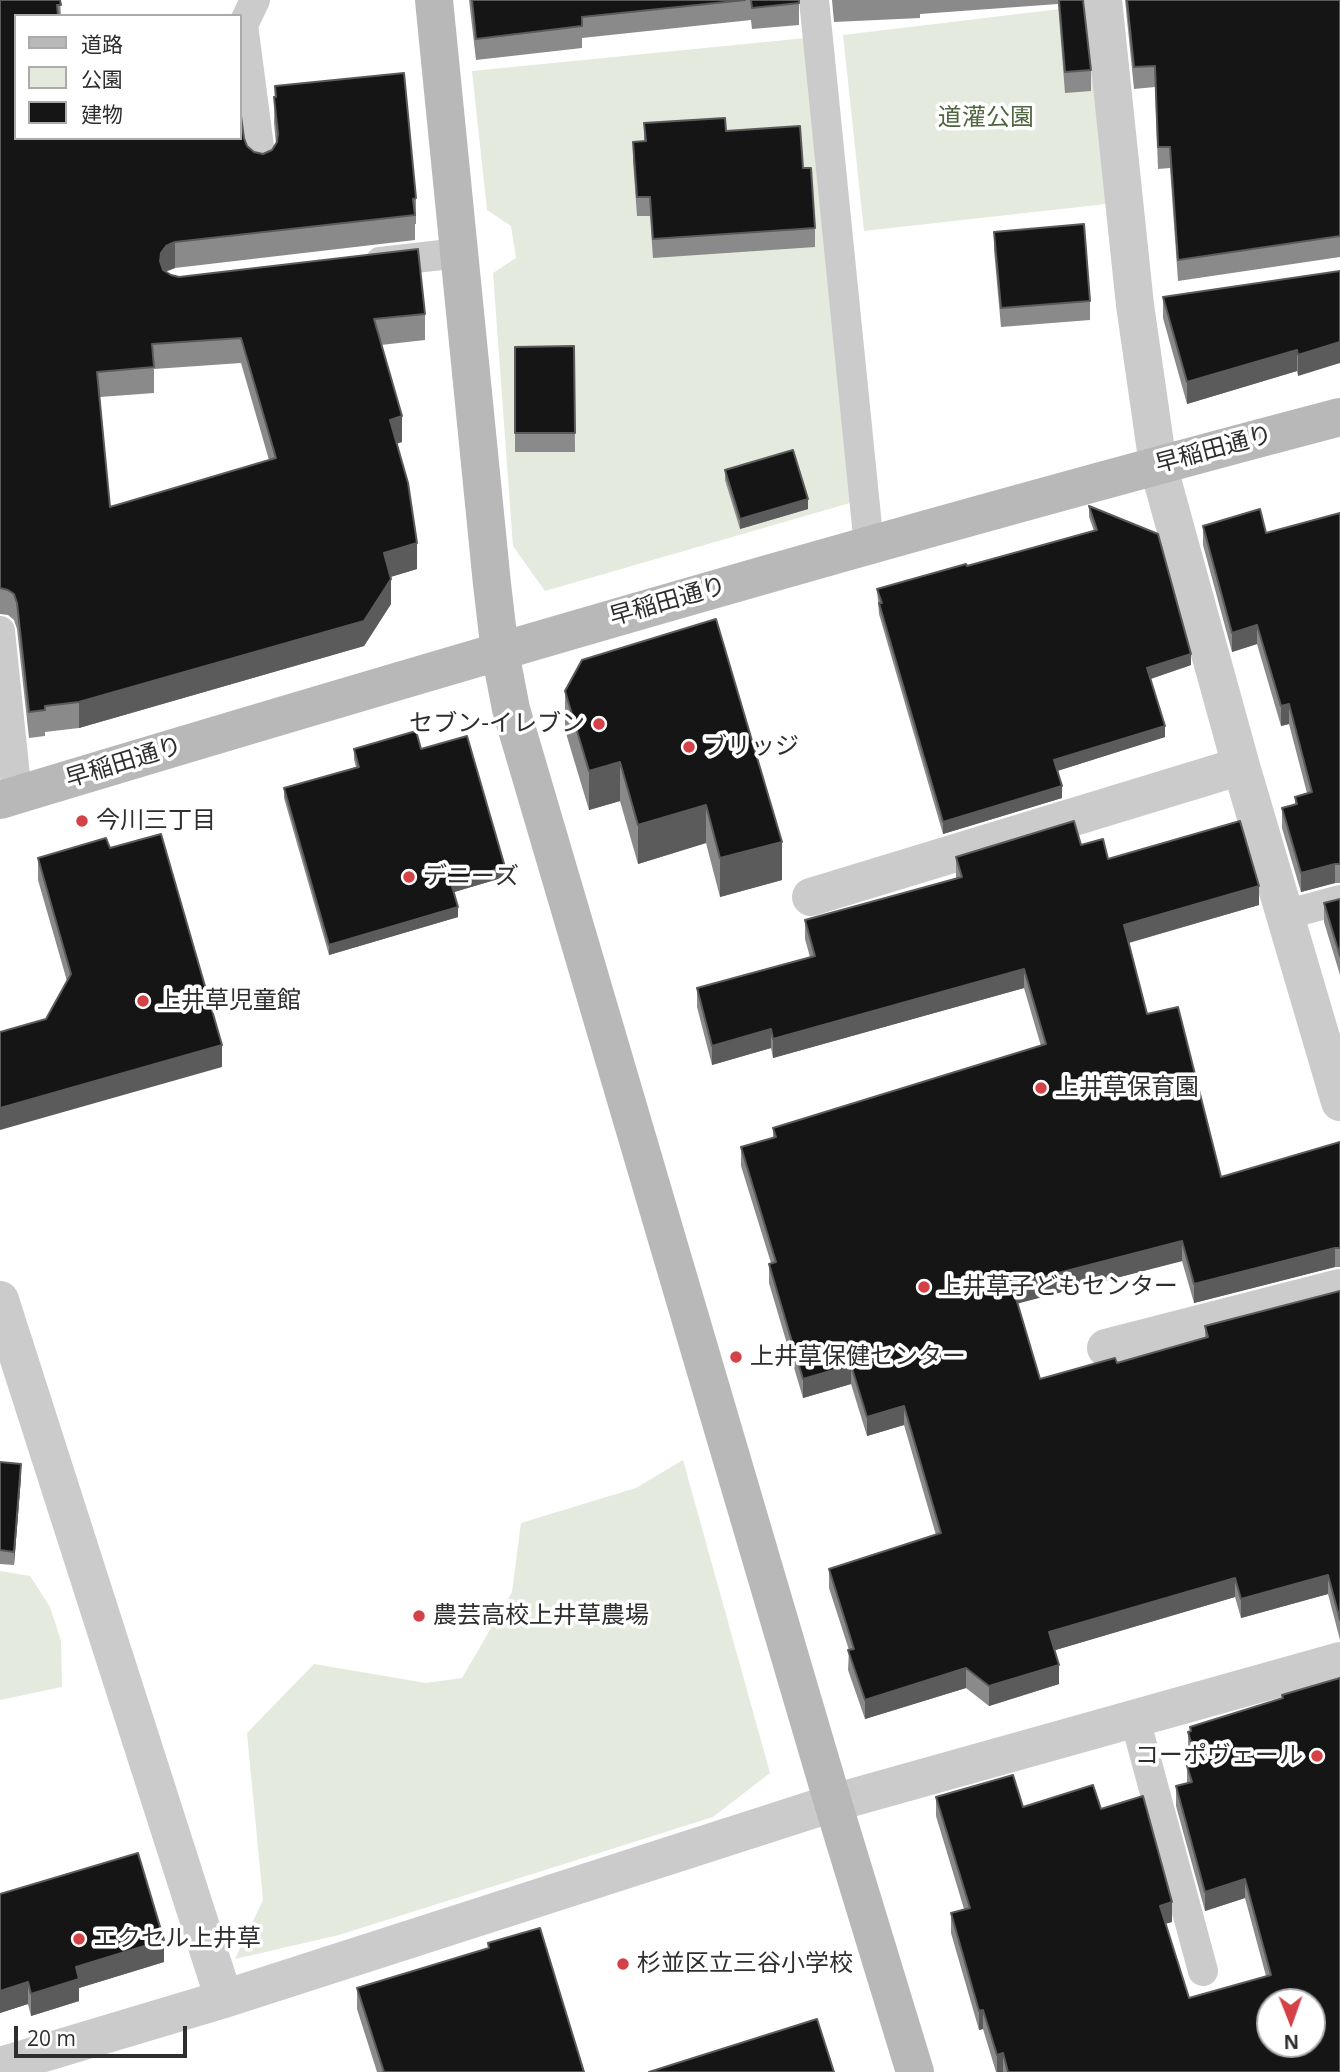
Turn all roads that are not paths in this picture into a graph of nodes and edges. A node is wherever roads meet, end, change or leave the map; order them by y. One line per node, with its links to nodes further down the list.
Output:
1 (256, 0): 5 (lane)
2 (434, 0): 6 (street)
3 (814, 0): 10 (lane)
4 (1104, 0): 9 (street)
5 (261, 162)
6 (459, 253): 7 (lane); 12 (street)
7 (352, 265)
8 (1340, 417): 9 (street, 早稲田通り)
9 (1158, 465): 10 (street, 早稲田通り); 13 (street)
10 (869, 546): 12 (street, 早稲田通り)
11 (0, 631): 14 (lane)
12 (500, 652): 14 (street, 早稲田通り); 24 (street)
13 (1241, 766): 15 (street); 17 (street)
14 (8, 797)
15 (811, 897)
16 (1340, 900): 17 (lane)
17 (1285, 915): 18 (street)
18 (1340, 1102)
19 (1340, 1288): 21 (street)
20 (0, 1300): 26 (street)
21 (1106, 1349)
22 (1340, 1661): 23 (street)
23 (1136, 1718): 24 (street); 25 (lane)
24 (833, 1803): 26 (street); 28 (street)
25 (1203, 1971)
26 (225, 1999): 27 (street)
27 (0, 2066)
28 (915, 2072)

